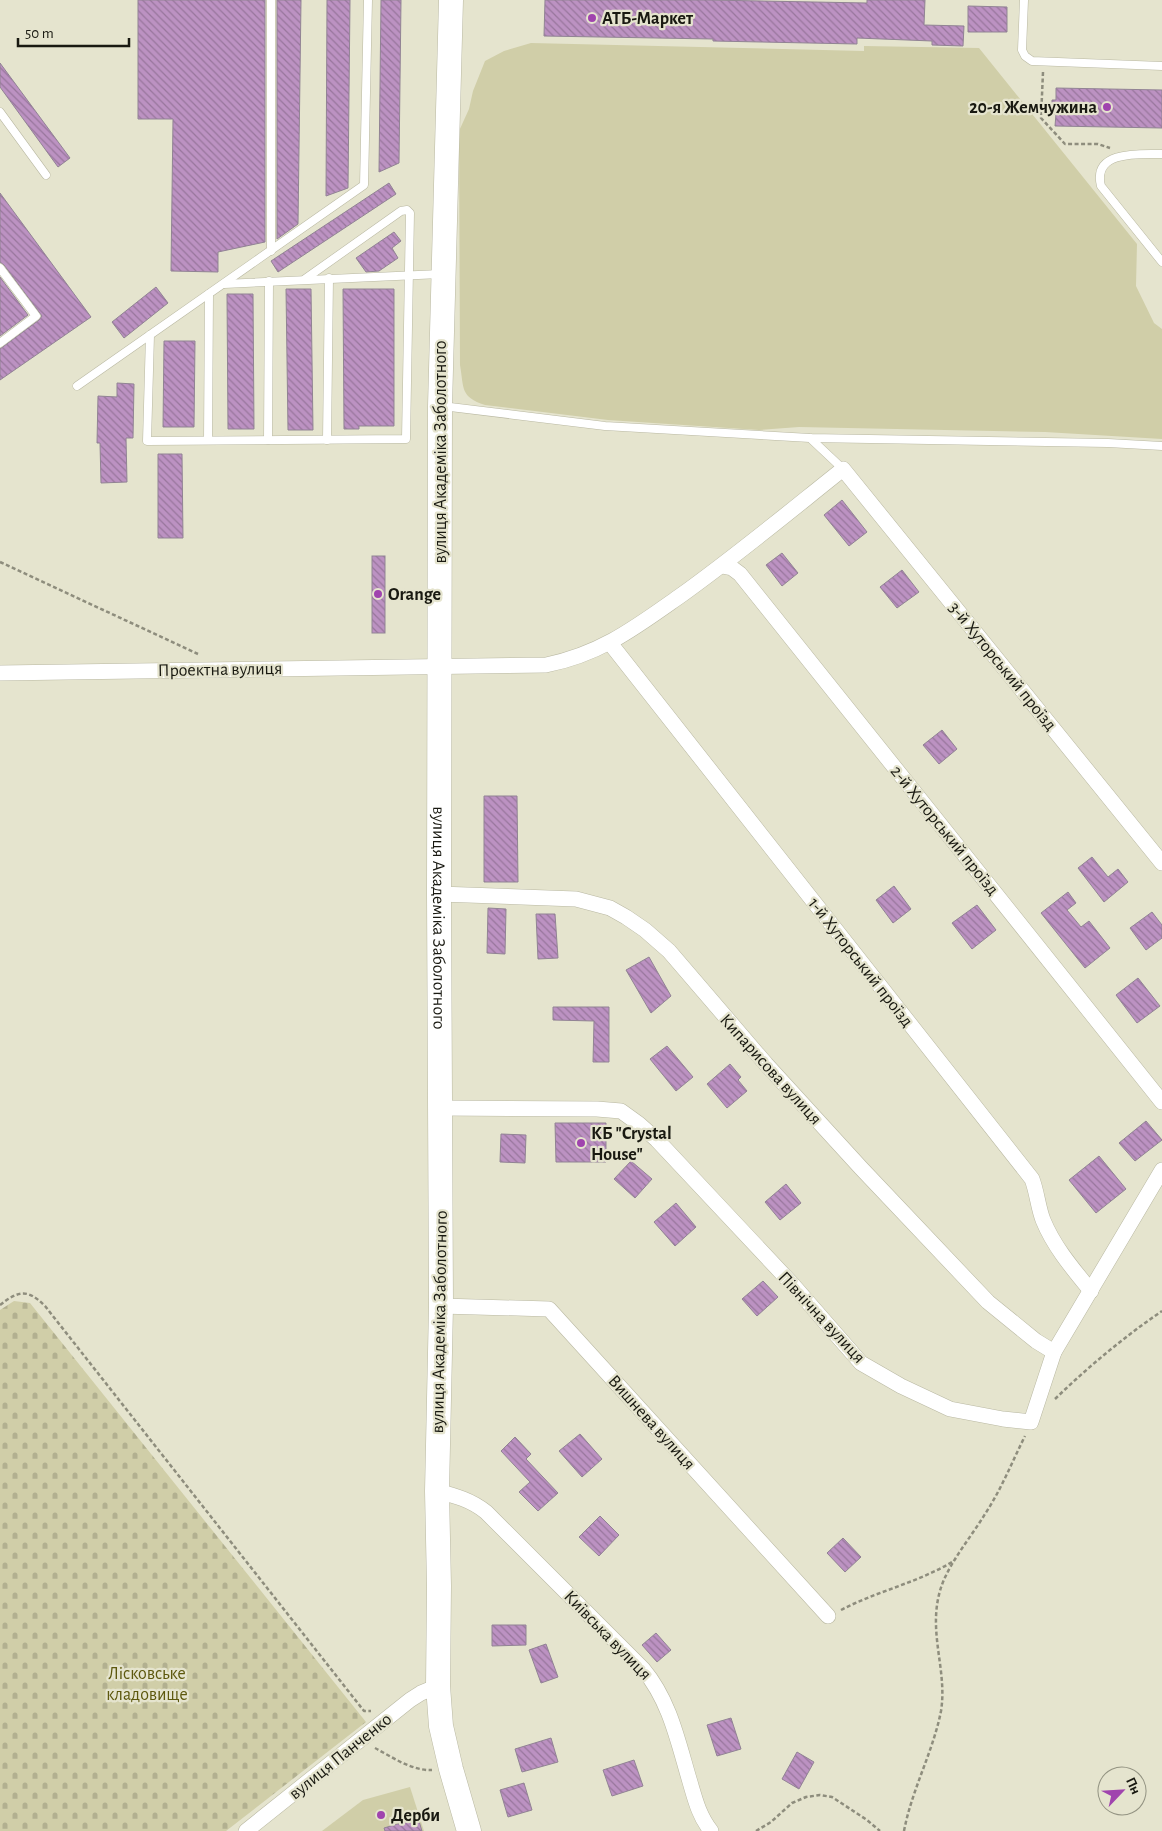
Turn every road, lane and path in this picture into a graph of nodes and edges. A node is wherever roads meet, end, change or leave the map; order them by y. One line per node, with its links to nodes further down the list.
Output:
1 (271, 0): 11 (lane)
2 (368, 0): 11 (lane)
3 (451, 0): 14 (main road, вулиця Академіка Заболотного)
4 (1024, 0): 5 (lane)
5 (1043, 63): 6 (lane); 8 (path)
6 (1162, 66)
7 (0, 112): 10 (lane)
8 (1127, 154): 9 (lane); 12 (lane)
9 (1162, 154)
10 (46, 175)
11 (271, 250): 19 (lane)
12 (1162, 262)
13 (0, 268): 22 (lane)
14 (442, 274): 15 (lane); 24 (main road, вулиця Академіка Заболотного)
15 (408, 275): 16 (lane); 17 (lane); 28 (lane)
16 (329, 278): 17 (lane); 28 (lane)
17 (305, 279): 18 (lane)
18 (269, 281): 19 (lane); 27 (lane)
19 (224, 284): 20 (lane)
20 (209, 294): 21 (lane); 26 (lane)
21 (150, 335): 23 (lane); 26 (lane)
22 (0, 343)
23 (77, 386)
24 (440, 406): 25 (lane); 35 (main road, вулиця Академіка Заболотного)
25 (810, 438): 29 (lane); 30 (lane)
26 (208, 440): 27 (lane)
27 (268, 440): 28 (lane)
28 (327, 440)
29 (1162, 446)
30 (843, 469): 32 (street, Проектна вулиця); 37 (street, 3-й Хуторський проїзд)
31 (0, 562): 34 (path)
32 (722, 566): 33 (street, Проектна вулиця); 39 (street, 2-й Хуторський проїзд)
33 (610, 643): 35 (street, Проектна вулиця); 42 (street, 1-й Хуторський проїзд)
34 (203, 656)
35 (439, 667): 36 (street, Проектна вулиця); 38 (main road, вулиця Академіка Заболотного)
36 (0, 672)
37 (1162, 863)
38 (439, 894): 40 (main road, вулиця Академіка Заболотного); 46 (street, Кипарисова вулиця)
39 (1162, 1102)
40 (440, 1108): 44 (main road, вулиця Академіка Заболотного); 48 (street, Північна вулиця)
41 (1162, 1170): 42 (street)
42 (1091, 1292): 46 (street)
43 (0, 1304): 53 (path)
44 (441, 1306): 49 (main road, вулиця Академіка Заболотного); 51 (street, Вишнева вулиця)
45 (1162, 1311): 47 (path)
46 (1054, 1352): 48 (street)
47 (1052, 1402)
48 (1031, 1422): 50 (path)
49 (438, 1491): 52 (main road, вулиця Академіка Заболотного); 58 (street, Київська вулиця)
50 (954, 1561): 51 (path); 61 (path)
51 (828, 1616)
52 (438, 1686): 54 (street, вулиця Панченко); 55 (main road, вулиця Академіка Заболотного)
53 (377, 1706)
54 (360, 1740): 55 (path); 56 (street, вулиця Панченко)
55 (451, 1769): 57 (main road, вулиця Академіка Заболотного)
56 (246, 1831)
57 (469, 1831)
58 (711, 1831)
59 (756, 1831): 60 (path)
60 (880, 1831)
61 (904, 1831)

